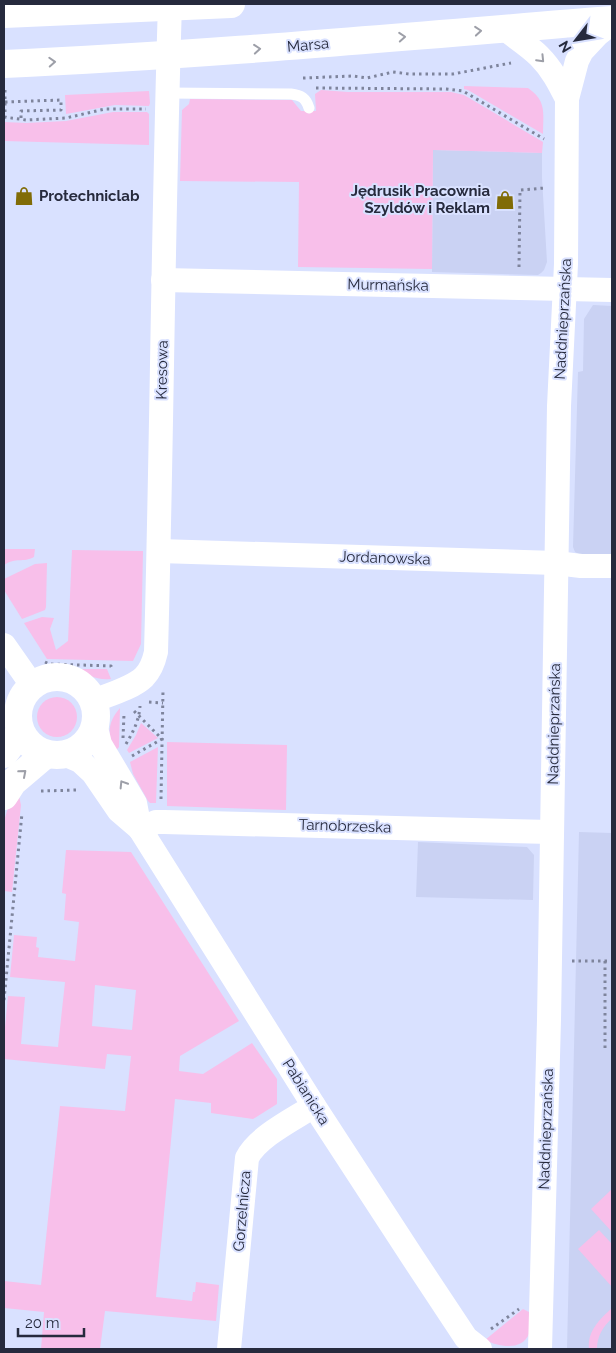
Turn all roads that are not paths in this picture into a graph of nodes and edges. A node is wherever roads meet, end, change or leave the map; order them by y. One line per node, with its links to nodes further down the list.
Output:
1 (170, 4): 7 (street, Kresowa)
2 (231, 4): 3 (main road)
3 (4, 14)
4 (612, 22): 5 (main road, Marsa); 8 (street, Naddnieprzańska)
5 (505, 29): 6 (main road, Marsa, one-way to 5); 8 (street, Naddnieprzańska, one-way to 8)
6 (4, 77)
7 (167, 93): 9 (lane); 10 (street, Kresowa)
8 (567, 99): 11 (street, Naddnieprzańska)
9 (309, 108)
10 (163, 280): 11 (street, Murmańska); 13 (street, Kresowa)
11 (565, 289): 12 (street, Murmańska); 14 (street, Naddnieprzańska)
12 (612, 290)
13 (159, 551): 14 (street, Jordanowska); 18 (street, Kresowa)
14 (556, 563): 15 (street, Jordanowska); 24 (street, Naddnieprzańska)
15 (612, 566)
16 (4, 645): 17 (street)
17 (32, 685): 18 (main road); 19 (main road)
18 (94, 712): 21 (main road); 23 (street, Pabianicka, one-way to 18)
19 (20, 732): 20 (main road); 21 (main road)
20 (4, 754)
21 (56, 754): 22 (main road, one-way to 21); 23 (street, Pabianicka)
22 (13, 804)
23 (140, 829): 24 (street, Tarnobrzeska); 25 (street, Pabianicka)
24 (551, 832): 28 (street, Naddnieprzańska)
25 (314, 1106): 26 (street, Pabianicka); 27 (street, Gorzelnicza)
26 (482, 1342)
27 (229, 1349)
28 (540, 1349)

